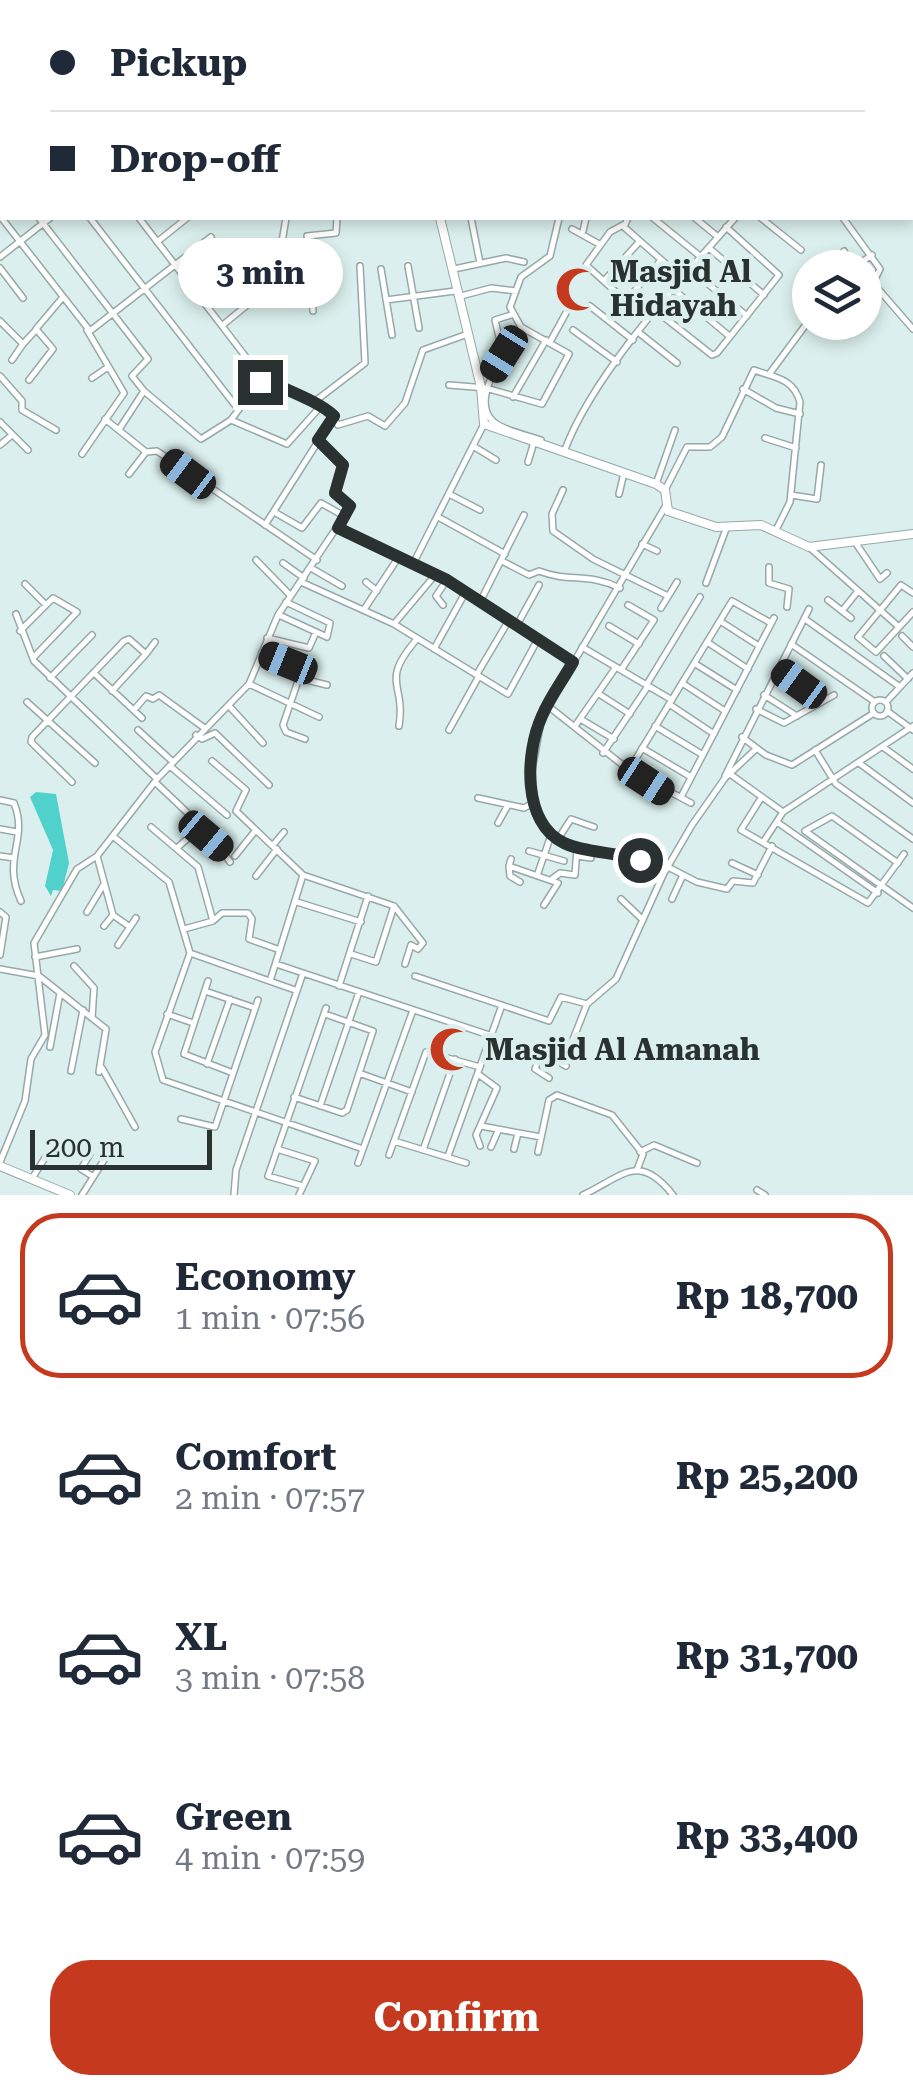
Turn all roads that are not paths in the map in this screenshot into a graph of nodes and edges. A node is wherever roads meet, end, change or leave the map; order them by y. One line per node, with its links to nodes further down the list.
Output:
1 (3, 220): 25 (street)
2 (41, 220): 25 (street); 66 (street)
3 (92, 220): 51 (street)
4 (140, 220): 26 (street)
5 (184, 220): 26 (street)
6 (286, 220): 33 (street)
7 (337, 220): 22 (street)
8 (440, 220): 46 (street)
9 (471, 220): 38 (street)
10 (558, 220): 52 (street)
11 (586, 220): 21 (street)
12 (626, 220): 18 (street)
13 (655, 220): 35 (street)
14 (697, 220): 24 (street)
15 (733, 220): 19 (street)
16 (764, 220): 31 (street)
17 (846, 220): 32 (street)
18 (623, 224): 27 (street); 29 (street)
19 (726, 227): 24 (street); 54 (street)
20 (572, 229): 21 (street)
21 (583, 231): 29 (street)
22 (307, 236)
23 (211, 237): 28 (street)
24 (718, 237): 30 (street)
25 (20, 242): 34 (street); 56 (street)
26 (157, 242): 42 (street)
27 (640, 242): 36 (street); 49 (street)
28 (204, 244): 42 (street); 47 (street)
29 (600, 244): 49 (street)
30 (708, 248): 35 (street); 54 (street)
31 (800, 250)
32 (868, 250)
33 (278, 252): 39 (street); 65 (street)
34 (0, 256)
35 (701, 256): 45 (street)
36 (661, 260): 48 (street); 60 (street)
37 (524, 262): 38 (street)
38 (480, 264): 46 (street)
39 (270, 265): 47 (street); 62 (street)
40 (360, 266): 101 (street)
41 (408, 266): 55 (street)
42 (175, 267): 51 (street); 71 (street)
43 (0, 268): 57 (street)
44 (381, 269): 59 (street)
45 (690, 269): 48 (street); 68 (street)
46 (451, 270): 53 (street)
47 (225, 276): 62 (street)
48 (682, 278): 50 (street)
49 (604, 281): 60 (street)
50 (673, 289): 64 (street); 81 (street)
51 (145, 290): 66 (street); 103 (street)
52 (516, 292): 53 (street); 67 (street)
53 (456, 294): 55 (street); 80 (street)
54 (764, 295): 68 (street)
55 (414, 296): 59 (street); 73 (street)
56 (63, 297): 75 (street); 77 (street)
57 (22, 298)
58 (882, 298): 74 (street)
59 (386, 300): 79 (street)
60 (626, 300): 69 (street)
61 (572, 302): 84 (street)
62 (248, 304): 71 (street)
63 (590, 306): 83 (street)
64 (656, 310): 69 (street); 81 (street)
65 (313, 312)
66 (114, 314): 75 (street); 99 (street)
67 (511, 315): 72 (street); 86 (street)
68 (747, 316): 81 (street)
69 (648, 320): 78 (street)
70 (0, 321): 85 (street)
71 (223, 324): 94 (street)
72 (521, 327): 84 (street); 86 (street)
73 (419, 328)
74 (913, 329)
75 (87, 330): 90 (street)
76 (573, 330): 88 (street)
77 (35, 331): 85 (street); 95 (street)
78 (638, 332): 83 (street); 89 (street)
79 (392, 335)
80 (465, 335): 97 (street); 105 (street)
81 (729, 336)
82 (792, 338): 91 (street)
83 (633, 340): 88 (street)
84 (548, 341): 100 (street); 100 (street)
85 (23, 344): 87 (street)
86 (504, 354): 97 (street)
87 (12, 360)
88 (617, 362): 121 (street)
89 (676, 362)
90 (108, 367): 93 (street); 106 (street)
91 (770, 372): 98 (street); 104 (street)
92 (0, 376): 111 (street)
93 (92, 378)
94 (262, 378): 101 (street); 103 (street)
95 (29, 380)
96 (449, 385): 97 (street)
97 (484, 388): 100 (street); 109 (street); 117 (street)
98 (742, 389): 104 (street); 132 (street)
99 (144, 392): 107 (street); 110 (street)
100 (513, 397)
101 (314, 402): 102 (street)
102 (321, 406): 105 (street); 107 (street)
103 (238, 409): 107 (street)
104 (800, 414): 120 (street)
105 (334, 416): 115 (street)
106 (105, 419): 110 (street); 124 (street)
107 (231, 420)
108 (0, 422): 113 (street)
109 (484, 424): 116 (street); 119 (street)
110 (120, 428): 123 (street)
111 (56, 430)
112 (675, 430): 130 (street)
113 (12, 435): 118 (street); 122 (street)
114 (766, 438): 120 (street)
115 (318, 440): 140 (street); 142 (street)
116 (534, 442): 121 (street); 126 (street)
117 (547, 442)
118 (0, 445)
119 (473, 446): 125 (street); 135 (street)
120 (796, 448): 134 (street)
121 (565, 449): 128 (street)
122 (28, 450)
123 (146, 452): 129 (street); 142 (street)
124 (82, 454)
125 (496, 460)
126 (528, 462)
127 (821, 466): 134 (street)
128 (624, 473): 130 (street); 133 (street)
129 (129, 474)
130 (656, 484): 132 (street)
131 (563, 490): 159 (street)
132 (665, 490): 136 (street)
133 (619, 494)
134 (791, 495): 145 (street)
135 (452, 496): 137 (street); 141 (street)
136 (664, 507): 144 (street); 148 (street)
137 (480, 510)
138 (276, 513): 140 (street)
139 (524, 515): 152 (street)
140 (344, 516): 143 (street)
141 (440, 518): 152 (street); 156 (street)
142 (265, 525): 154 (street)
143 (338, 528): 151 (street); 154 (street)
144 (726, 529): 145 (street); 166 (street)
145 (776, 530): 149 (street)
146 (913, 534): 147 (street)
147 (855, 542): 149 (street); 160 (street)
148 (642, 544): 150 (street); 159 (street)
149 (809, 547): 171 (street)
150 (657, 552)
151 (398, 558): 156 (street); 172 (street)
152 (504, 558): 170 (street); 179 (street)
153 (256, 560): 177 (street)
154 (317, 560): 158 (street)
155 (284, 562): 162 (street)
156 (414, 562): 161 (street)
157 (769, 567): 183 (street)
158 (311, 568): 162 (street); 169 (street)
159 (628, 573): 170 (street); 175 (street)
160 (887, 573)
161 (436, 574): 163 (street); 196 (street)
162 (303, 580): 177 (street); 184 (street)
163 (447, 580): 173 (street); 182 (street)
164 (366, 582): 172 (street)
165 (677, 582): 175 (street)
166 (706, 583)
167 (26, 584): 181 (street)
168 (539, 585): 197 (street)
169 (342, 586)
170 (620, 588): 212 (street)
171 (858, 590): 187 (street); 188 (street)
172 (377, 591): 184 (street)
173 (464, 593): 179 (street); 214 (street)
174 (913, 593): 187 (street)
175 (668, 596): 185 (street)
176 (700, 598): 232 (street)
177 (288, 599): 191 (street); 201 (street)
178 (828, 600): 188 (street)
179 (480, 602): 194 (street)
180 (628, 604): 209 (street)
181 (46, 605): 200 (street); 218 (street)
182 (442, 605)
183 (787, 607)
184 (366, 608): 196 (street)
185 (661, 608)
186 (808, 609): 192 (street)
187 (880, 609): 199 (street); 199 (street)
188 (842, 611): 193 (street)
189 (913, 612): 199 (street)
190 (16, 614): 200 (street)
191 (278, 615): 201 (street); 204 (street)
192 (804, 618): 210 (street); 233 (street)
193 (851, 618)
194 (508, 620): 197 (street); 226 (street)
195 (720, 621): 208 (street); 211 (street); 211 (street)
196 (394, 624): 205 (street)
197 (517, 625): 206 (street)
198 (609, 626): 209 (street)
199 (899, 627)
200 (20, 631): 218 (street)
201 (316, 632): 204 (street)
202 (92, 635): 228 (street)
203 (902, 636): 213 (street)
204 (267, 638): 215 (street)
205 (418, 638): 214 (street); 259 (street)
206 (538, 639): 219 (street); 226 (street)
207 (155, 642): 216 (street)
208 (707, 642): 221 (street); 223 (street)
209 (639, 644): 222 (street)
210 (791, 644): 224 (street); 243 (street)
211 (759, 646): 223 (street)
212 (582, 647): 219 (street); 222 (street)
213 (913, 647)
214 (434, 649): 226 (street)
215 (262, 652): 220 (street); 229 (street)
216 (146, 654): 225 (street); 235 (street)
217 (884, 656): 227 (street)
218 (32, 658): 228 (street)
219 (573, 662): 247 (street)
220 (288, 663)
221 (694, 663): 230 (street); 234 (street)
222 (618, 668): 232 (street); 236 (street)
223 (748, 669): 234 (street)
224 (778, 669): 237 (street); 242 (street)
225 (94, 673): 235 (street); 239 (street)
226 (478, 676): 265 (street)
227 (910, 676): 233 (street)
228 (50, 678): 239 (street)
229 (248, 684): 245 (street); 246 (street)
230 (682, 684): 241 (street); 251 (street)
231 (326, 685): 245 (street)
232 (647, 686): 241 (street); 253 (street)
233 (900, 687): 244 (street)
234 (737, 690): 251 (street)
235 (112, 691): 249 (street)
236 (598, 694): 253 (street); 258 (street)
237 (764, 695): 248 (street); 254 (street)
238 (834, 695): 242 (street)
239 (69, 697): 257 (street); 286 (street)
240 (27, 702): 257 (street)
241 (670, 702): 261 (street); 266 (street)
242 (821, 702): 254 (street)
243 (875, 702): 244 (street); 252 (street)
244 (886, 702): 250 (street)
245 (292, 705): 255 (street); 270 (street)
246 (230, 706): 262 (street); 271 (street)
247 (548, 706): 260 (street); 296 (street)
248 (756, 709): 254 (street); 268 (street)
249 (134, 710): 256 (street); 262 (street)
250 (887, 711): 252 (street); 263 (street)
251 (726, 712): 266 (street)
252 (874, 713): 275 (street)
253 (630, 714): 269 (street)
254 (797, 716)
255 (319, 717)
256 (142, 718)
257 (48, 720): 279 (street); 288 (street)
258 (581, 720): 260 (street); 269 (street)
259 (399, 726)
260 (575, 726): 276 (street)
261 (656, 726): 273 (street); 277 (street)
262 (203, 727): 267 (street)
263 (912, 728): 272 (street)
264 (138, 730): 281 (street)
265 (449, 730)
266 (714, 734): 277 (street)
267 (196, 735): 281 (street); 289 (street)
268 (742, 738): 274 (street); 284 (street)
269 (614, 739): 276 (street)
270 (305, 740)
271 (263, 743)
272 (883, 747): 280 (street); 282 (street)
273 (642, 748): 283 (street); 285 (street)
274 (756, 749): 275 (street); 284 (street)
275 (815, 750): 287 (street)
276 (603, 752): 283 (street)
277 (703, 755): 285 (street)
278 (212, 761): 306 (street)
279 (95, 763)
280 (860, 763): 287 (street); 294 (street)
281 (171, 764): 286 (street); 299 (street)
282 (913, 769)
283 (628, 770): 291 (street)
284 (728, 776): 292 (street); 330 (street)
285 (692, 777): 291 (street)
286 (156, 780): 304 (street); 311 (street)
287 (833, 780): 298 (street); 312 (street)
288 (72, 782)
289 (268, 785)
290 (478, 798): 297 (street)
291 (681, 798): 295 (street)
292 (761, 798): 298 (street); 314 (street)
293 (0, 800): 307 (street)
294 (912, 800)
295 (692, 802)
296 (533, 803): 297 (street); 310 (street)
297 (508, 805): 300 (street)
298 (782, 812): 301 (street)
299 (227, 815)
300 (498, 822)
301 (777, 822): 309 (street); 314 (street)
302 (151, 826): 318 (street)
303 (594, 827): 313 (street)
304 (198, 828): 306 (street); 318 (street)
305 (0, 829): 307 (street)
306 (256, 830): 316 (street)
307 (18, 832): 325 (street)
308 (284, 832): 316 (street)
309 (803, 834): 329 (street); 341 (street); 342 (street)
310 (551, 835): 313 (street); 321 (street)
311 (114, 837): 323 (street); 363 (street)
312 (913, 838)
313 (558, 839): 317 (street)
314 (764, 841): 315 (street)
315 (772, 846): 334 (street); 344 (street)
316 (275, 847): 333 (street); 335 (street)
317 (577, 847): 324 (street); 330 (street)
318 (177, 848): 359 (street)
319 (529, 851): 321 (street)
320 (904, 854): 329 (street)
321 (544, 855): 327 (street); 331 (street)
322 (0, 856): 325 (street)
323 (97, 856): 339 (street); 372 (street)
324 (577, 856): 326 (street); 336 (street)
325 (14, 858): 338 (street)
326 (591, 858)
327 (564, 862)
328 (732, 862): 334 (street)
329 (898, 863): 341 (street)
330 (666, 870): 332 (street); 358 (street)
331 (538, 873): 336 (street); 337 (street)
332 (683, 874): 334 (street); 347 (street)
333 (303, 875): 345 (street); 350 (street)
334 (758, 875)
335 (256, 876)
336 (552, 880): 352 (street)
337 (520, 882)
338 (13, 884): 340 (street); 348 (street)
339 (104, 884): 355 (street); 356 (street)
340 (2, 885)
341 (882, 885): 342 (street); 344 (street); 349 (street)
342 (870, 887): 344 (street)
343 (913, 891): 349 (street)
344 (878, 893)
345 (368, 896): 351 (street); 360 (street)
346 (621, 899): 358 (street)
347 (672, 899)
348 (21, 900)
349 (906, 901): 353 (street)
350 (296, 902): 360 (street); 368 (street)
351 (394, 906): 364 (street); 370 (street)
352 (544, 906)
353 (913, 908)
354 (0, 912): 371 (street)
355 (86, 912)
356 (114, 914): 361 (street); 362 (street)
357 (136, 918): 362 (street)
358 (643, 920): 389 (street)
359 (213, 921): 363 (street); 368 (street)
360 (361, 922): 370 (street)
361 (104, 926)
362 (130, 927): 365 (street)
363 (184, 929): 369 (street)
364 (416, 932): 366 (street); 366 (street)
365 (118, 945)
366 (411, 946): 374 (street)
367 (76, 950): 372 (street)
368 (280, 950): 373 (street)
369 (190, 953): 381 (street); 394 (street)
370 (351, 954): 382 (street)
371 (0, 955)
372 (35, 957): 378 (street)
373 (276, 964): 377 (street); 381 (street)
374 (406, 964)
375 (74, 966): 395 (street)
376 (0, 969): 378 (street)
377 (303, 973): 382 (street); 383 (street)
378 (39, 976): 385 (street); 438 (street)
379 (415, 976): 390 (street)
380 (208, 981): 384 (street)
381 (270, 981): 383 (street)
382 (339, 986): 386 (street)
383 (297, 990): 414 (street)
384 (204, 991): 387 (street); 397 (street)
385 (60, 992): 392 (street); 399 (street)
386 (359, 992): 393 (street); 396 (street)
387 (230, 1000): 391 (street); 402 (street)
388 (258, 1000): 391 (street)
389 (587, 1004): 390 (street); 400 (street)
390 (502, 1005): 398 (street)
391 (255, 1008): 406 (street)
392 (83, 1010): 395 (street); 404 (street)
393 (413, 1010): 398 (street); 409 (street)
394 (167, 1014): 397 (street); 412 (street)
395 (92, 1018): 418 (street)
396 (349, 1022): 407 (street); 411 (street); 413 (street)
397 (193, 1023): 402 (street)
398 (491, 1036): 400 (street); 405 (street)
399 (50, 1047)
400 (543, 1053): 403 (street); 408 (street)
401 (455, 1059): 405 (street); 410 (street); 428 (street)
402 (207, 1064): 406 (street)
403 (566, 1066)
404 (71, 1071)
405 (479, 1071): 417 (street); 435 (street)
406 (232, 1073): 412 (street)
407 (359, 1073): 409 (street); 413 (street)
408 (549, 1078)
409 (386, 1082): 410 (street); 425 (street)
410 (412, 1092): 422 (street)
411 (294, 1097): 413 (street); 416 (street)
412 (224, 1100): 414 (street); 415 (street)
413 (320, 1106)
414 (255, 1111): 416 (street); 447 (street)
415 (182, 1119)
416 (285, 1122): 425 (street); 426 (street)
417 (480, 1126): 419 (street); 423 (street)
418 (135, 1127)
419 (498, 1131): 420 (street); 424 (street)
420 (518, 1133): 421 (street); 427 (street)
421 (542, 1137): 430 (street); 431 (street)
422 (394, 1140): 428 (street); 433 (street)
423 (480, 1146)
424 (492, 1147)
425 (363, 1148): 436 (street)
426 (277, 1149): 443 (street); 443 (street)
427 (514, 1149)
428 (423, 1150): 435 (street)
429 (109, 1152): 441 (street)
430 (538, 1152)
431 (640, 1152): 439 (street); 440 (street)
432 (90, 1154): 441 (street)
433 (389, 1155)
434 (46, 1156): 442 (street)
435 (448, 1156): 437 (street)
436 (358, 1163)
437 (466, 1163)
438 (0, 1164): 442 (street)
439 (696, 1164)
440 (636, 1170): 449 (street); 450 (street)
441 (92, 1176): 446 (street)
442 (33, 1177): 445 (street)
443 (304, 1186): 448 (street)
444 (757, 1190): 451 (street)
445 (70, 1195)
446 (82, 1195)
447 (234, 1195)
448 (299, 1195)
449 (583, 1195)
450 (673, 1195)
451 (765, 1195)

